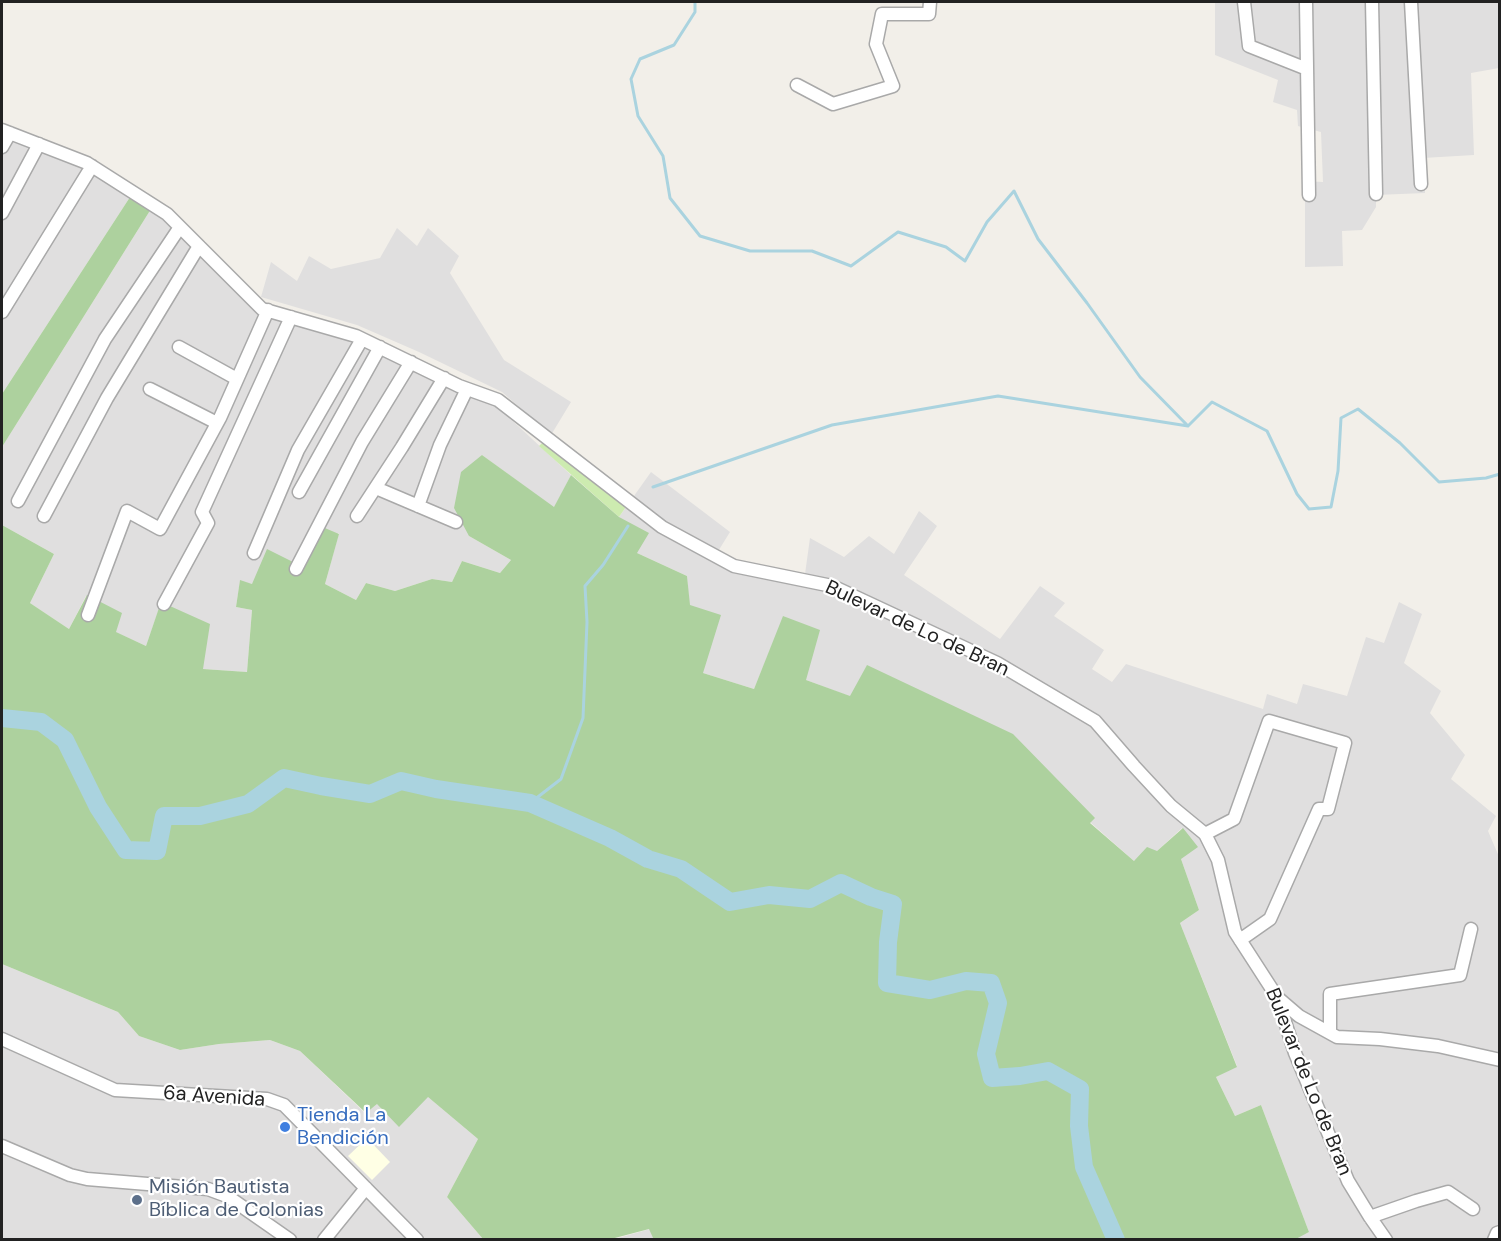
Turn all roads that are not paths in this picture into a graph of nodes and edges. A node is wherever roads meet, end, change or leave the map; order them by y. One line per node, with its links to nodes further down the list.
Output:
1 (930, 2): 7 (street)
2 (1244, 2): 6 (street)
3 (1306, 2): 6 (street)
4 (1372, 2): 13 (street)
5 (1412, 2): 12 (street)
6 (1307, 69): 14 (street)
7 (797, 85)
8 (6, 131): 9 (street, Bulevar de Lo de Bran); 10 (street)
9 (39, 144): 11 (street, Bulevar de Lo de Bran); 15 (street)
10 (2, 147)
11 (92, 166): 16 (street, Bulevar de Lo de Bran); 19 (street)
12 (1421, 184)
13 (1376, 194)
14 (1309, 195)
15 (2, 213)
16 (180, 227): 17 (street, Bulevar de Lo de Bran); 32 (street)
17 (199, 246): 18 (street, Bulevar de Lo de Bran); 34 (street)
18 (268, 310): 20 (street, Bulevar de Lo de Bran); 26 (street)
19 (2, 312)
20 (291, 317): 21 (street, Bulevar de Lo de Bran); 39 (street)
21 (362, 339): 23 (street, Bulevar de Lo de Bran); 37 (street)
22 (179, 347): 26 (street)
23 (380, 347): 24 (street, Bulevar de Lo de Bran); 31 (street)
24 (411, 362): 25 (street, Bulevar de Lo de Bran); 38 (street)
25 (444, 378): 28 (street, Bulevar de Lo de Bran); 30 (street)
26 (237, 379): 29 (street)
27 (150, 389): 29 (street)
28 (467, 389): 33 (street); 41 (street, Bulevar de Lo de Bran)
29 (217, 423): 40 (street)
30 (376, 488): 33 (street); 35 (street)
31 (299, 492)
32 (18, 501)
33 (418, 506): 36 (street)
34 (44, 516)
35 (357, 516)
36 (456, 522)
37 (254, 553)
38 (296, 569)
39 (164, 604)
40 (88, 615)
41 (1205, 834): 43 (street, Bulevar de Lo de Bran); 43 (street)
42 (1471, 929): 45 (street)
43 (1240, 940): 44 (street, Bulevar de Lo de Bran)
44 (1277, 997): 45 (street); 51 (street, Bulevar de Lo de Bran)
45 (1330, 1033): 47 (street)
46 (2, 1039): 49 (street, 6a Avenida)
47 (1500, 1060)
48 (2, 1146): 53 (street)
49 (366, 1188): 54 (street); 55 (street, 6a Avenida)
50 (1473, 1209): 51 (street)
51 (1370, 1217): 56 (street, Bulevar de Lo de Bran)
52 (1500, 1232): 57 (street)
53 (290, 1239)
54 (324, 1239)
55 (417, 1239)
56 (1386, 1239)
57 (1494, 1239)

